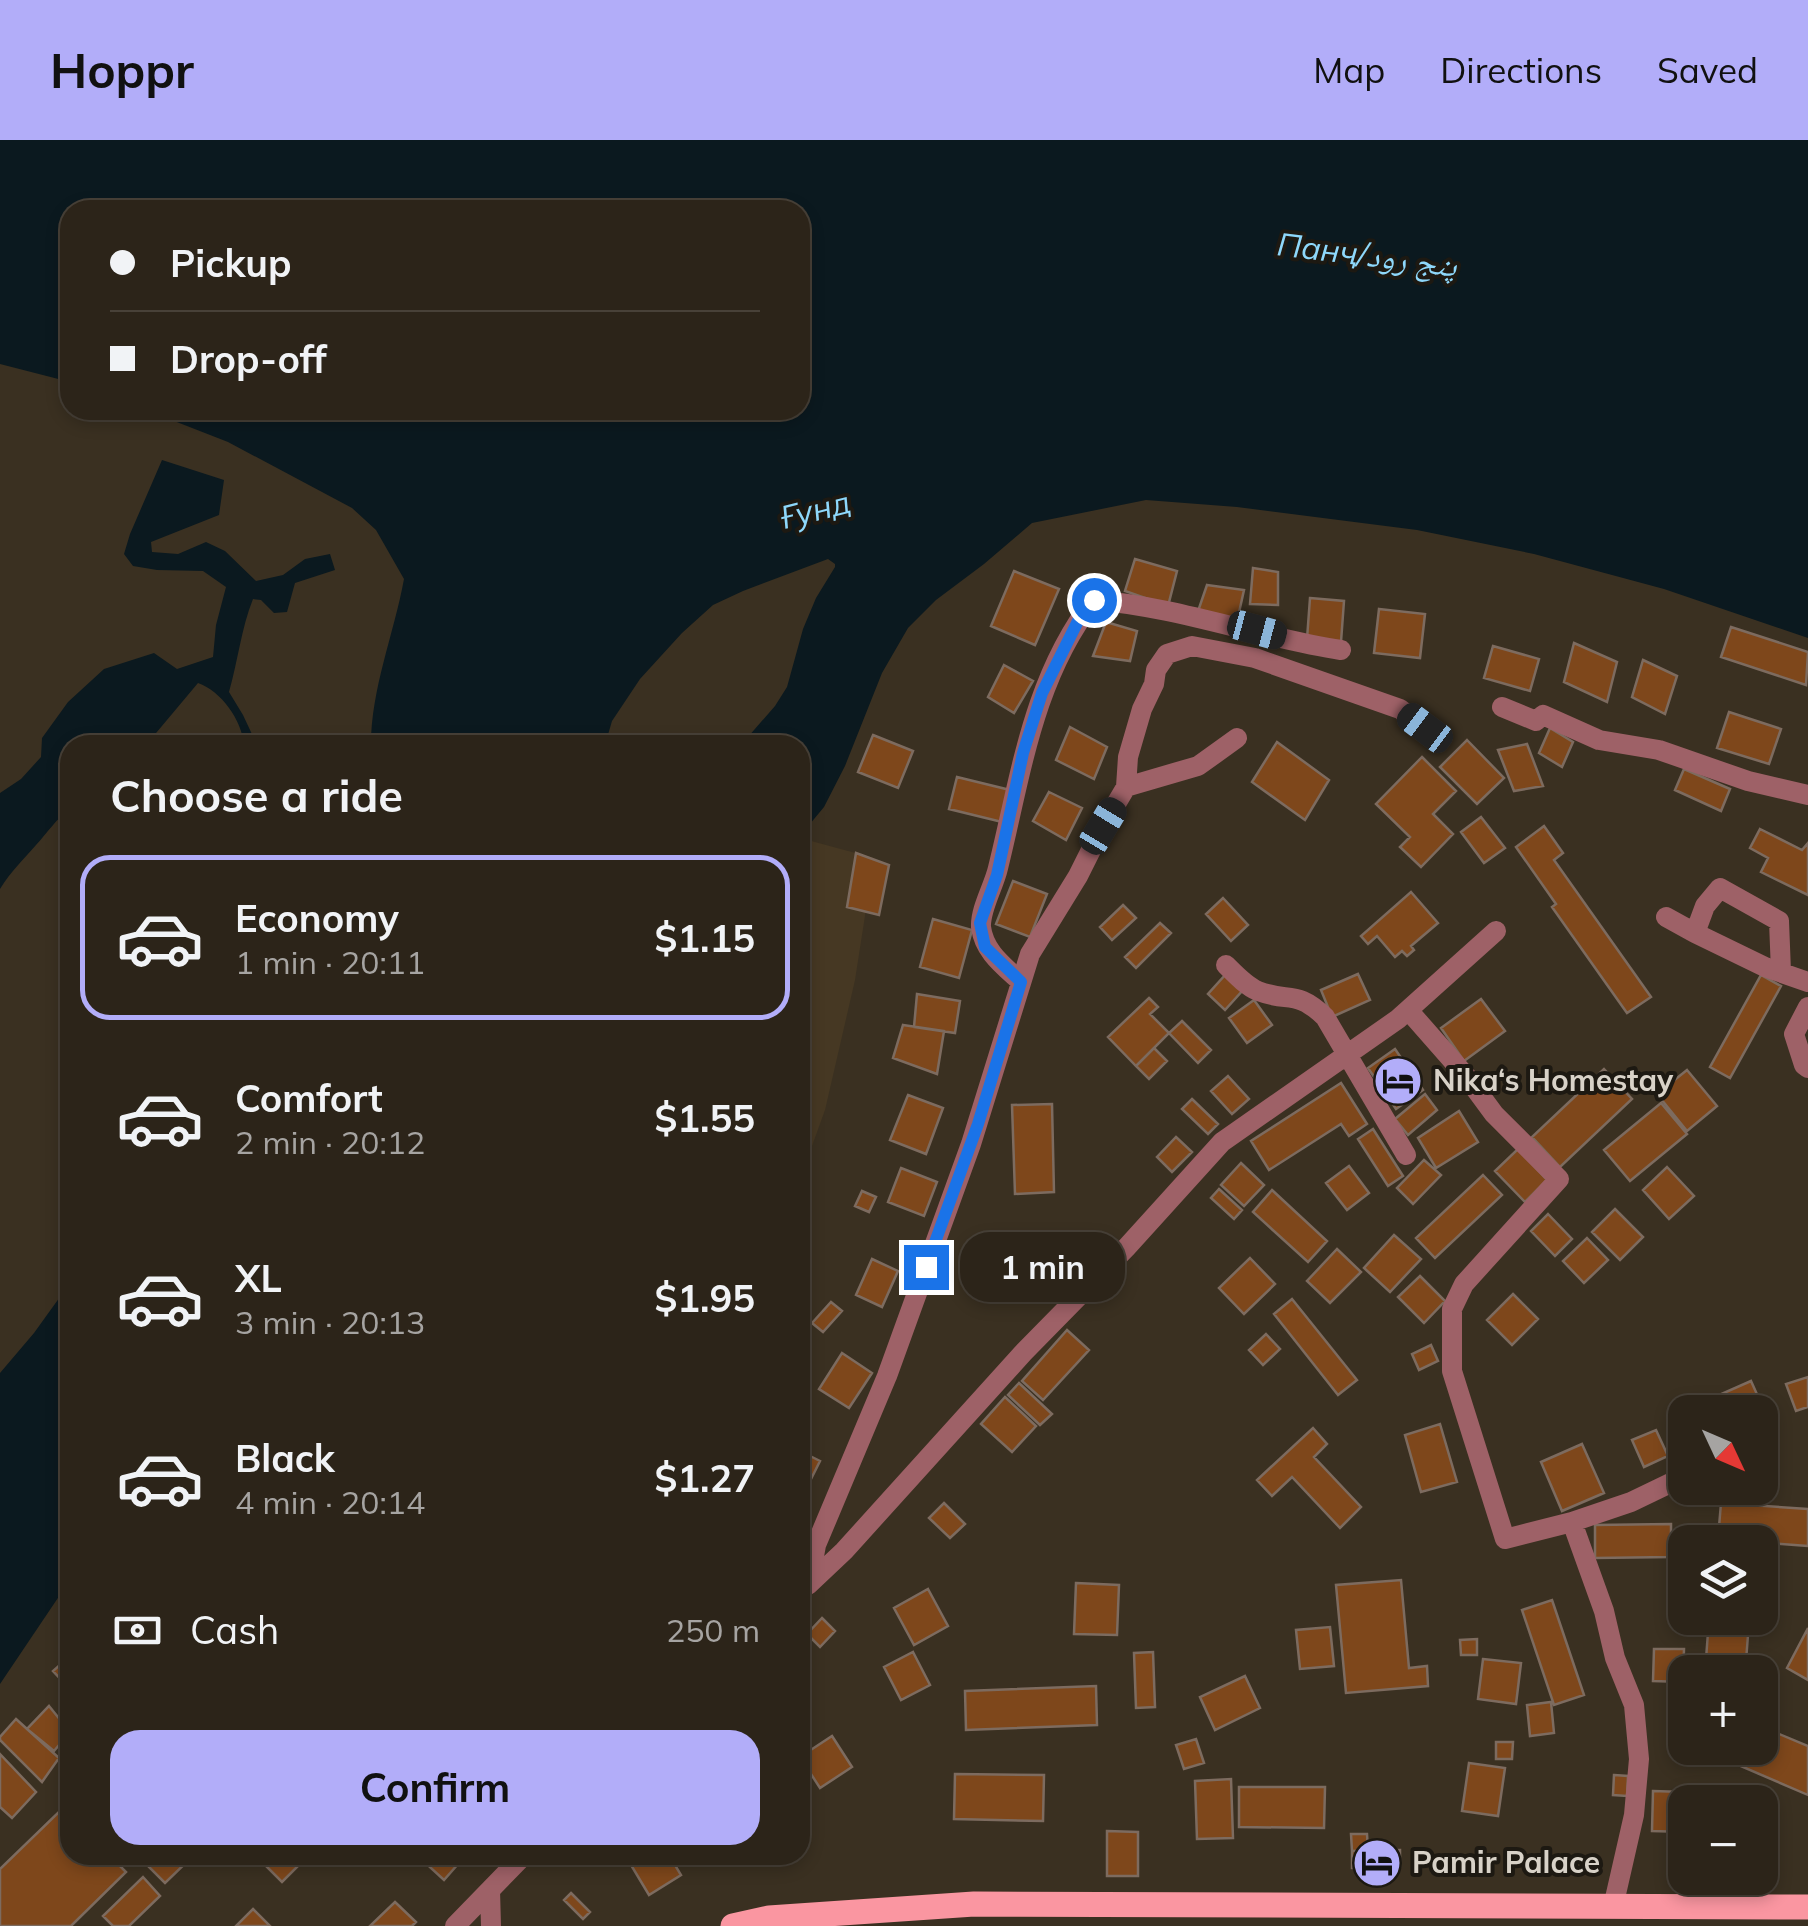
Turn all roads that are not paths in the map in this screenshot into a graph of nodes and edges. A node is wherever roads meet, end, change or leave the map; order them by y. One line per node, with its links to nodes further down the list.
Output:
1 (1341, 650): 12 (street)
2 (1502, 707): 6 (street)
3 (1425, 728): 5 (street)
4 (1237, 738): 5 (street)
5 (1126, 787): 12 (street)
6 (1808, 795)
7 (1666, 917): 9 (street)
8 (1496, 930): 15 (street)
9 (1695, 932): 11 (street); 11 (street)
10 (1226, 965): 16 (street)
11 (1781, 972): 13 (street)
12 (1021, 982): 21 (street)
13 (1808, 982)
14 (1808, 1007): 17 (street)
15 (1408, 1010): 16 (street); 20 (street)
16 (1348, 1054): 18 (street); 22 (street)
17 (1808, 1068)
18 (1406, 1155)
19 (1668, 1484): 20 (street)
20 (1572, 1522): 25 (street)
21 (810, 1567)
22 (810, 1583)
23 (514, 1865): 24 (street)
24 (490, 1890): 28 (street); 29 (street)
25 (1613, 1906): 27 (main road); 30 (main road)
26 (1808, 1907): 27 (main road)
27 (1673, 1916)
28 (455, 1926)
29 (491, 1926)
30 (733, 1926)

